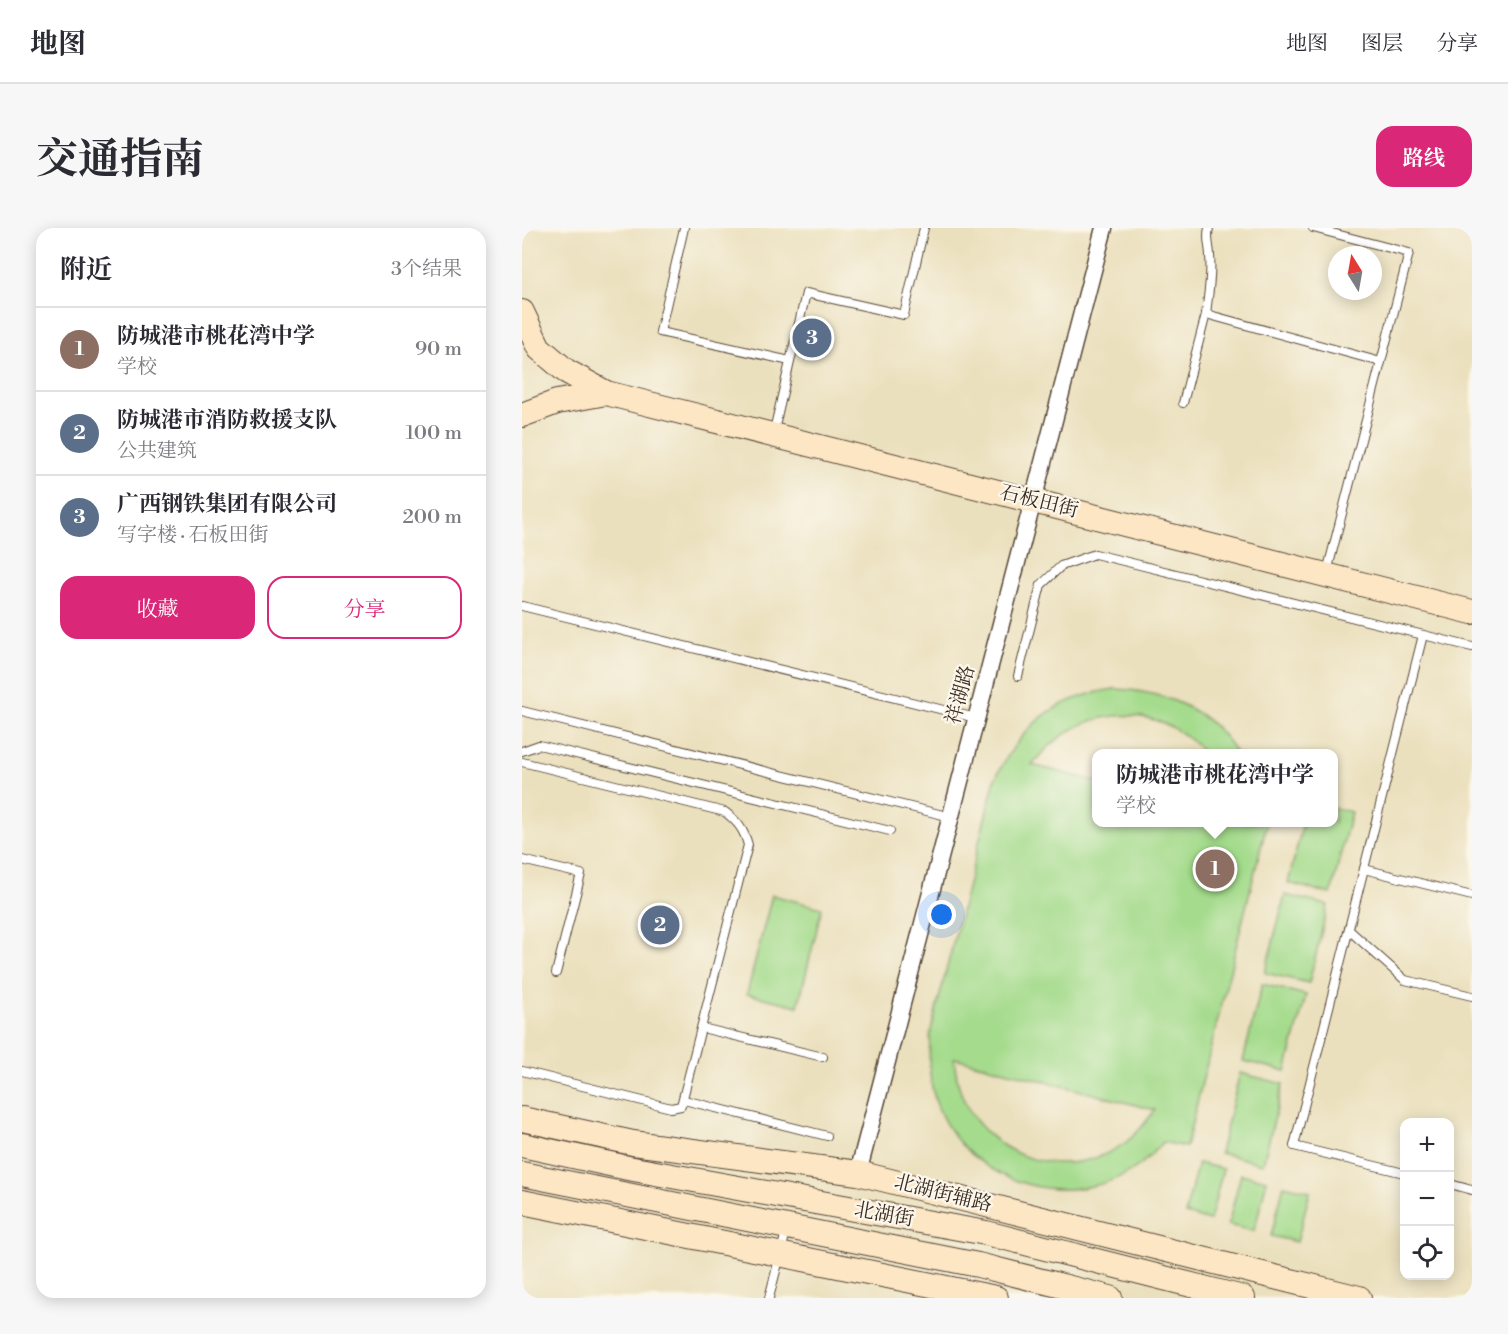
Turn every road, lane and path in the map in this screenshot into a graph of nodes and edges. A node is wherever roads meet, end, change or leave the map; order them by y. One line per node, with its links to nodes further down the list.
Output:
1 (684, 228): 8 (lane)
2 (924, 228): 8 (lane)
3 (1104, 228): 14 (street, 祥湖路)
4 (1209, 228): 7 (lane)
5 (1312, 228): 9 (lane)
6 (522, 312): 10 (street)
7 (1206, 314): 9 (lane); 11 (lane)
8 (790, 361): 13 (lane)
9 (1381, 362): 15 (lane)
10 (606, 393): 12 (street); 13 (street, 石板田街)
11 (1183, 403)
12 (522, 416)
13 (773, 435): 14 (street, 石板田街)
14 (1033, 501): 15 (street, 石板田街); 22 (street, 祥湖路)
15 (1326, 575): 17 (street, 石板田街)
16 (522, 606): 22 (lane)
17 (1472, 612)
18 (1423, 635): 19 (lane); 20 (lane); 28 (lane)
19 (1472, 647)
20 (1018, 676)
21 (522, 711): 25 (lane)
22 (976, 718): 25 (street, 祥湖路)
23 (522, 751): 26 (lane)
24 (522, 762): 33 (lane)
25 (951, 817): 43 (street, 祥湖路)
26 (890, 831)
27 (522, 860): 31 (lane)
28 (1364, 869): 29 (lane); 30 (lane)
29 (1472, 896)
30 (1349, 930): 32 (lane); 42 (lane)
31 (556, 973)
32 (1472, 996)
33 (702, 1028): 34 (lane); 36 (lane)
34 (823, 1057)
35 (522, 1071): 36 (lane)
36 (684, 1100): 38 (lane)
37 (522, 1119): 39 (street, 北湖街辅路)
38 (827, 1136)
39 (633, 1143): 41 (street); 43 (street, 北湖街辅路)
40 (522, 1145): 41 (street, 北湖街)
41 (628, 1168): 50 (street, 北湖街)
42 (1400, 1172)
43 (858, 1173): 48 (street, 北湖街辅路)
44 (522, 1174): 49 (street, 北湖街)
45 (1454, 1185): 46 (lane)
46 (1472, 1190)
47 (522, 1202): 51 (street)
48 (993, 1206): 50 (street); 56 (street, 北湖街辅路)
49 (788, 1228): 51 (lane); 54 (street, 北湖街)
50 (986, 1233): 55 (street, 北湖街)
51 (780, 1254): 52 (lane); 53 (street)
52 (769, 1298)
53 (996, 1298)
54 (1110, 1298)
55 (1244, 1298)
56 (1359, 1298)

